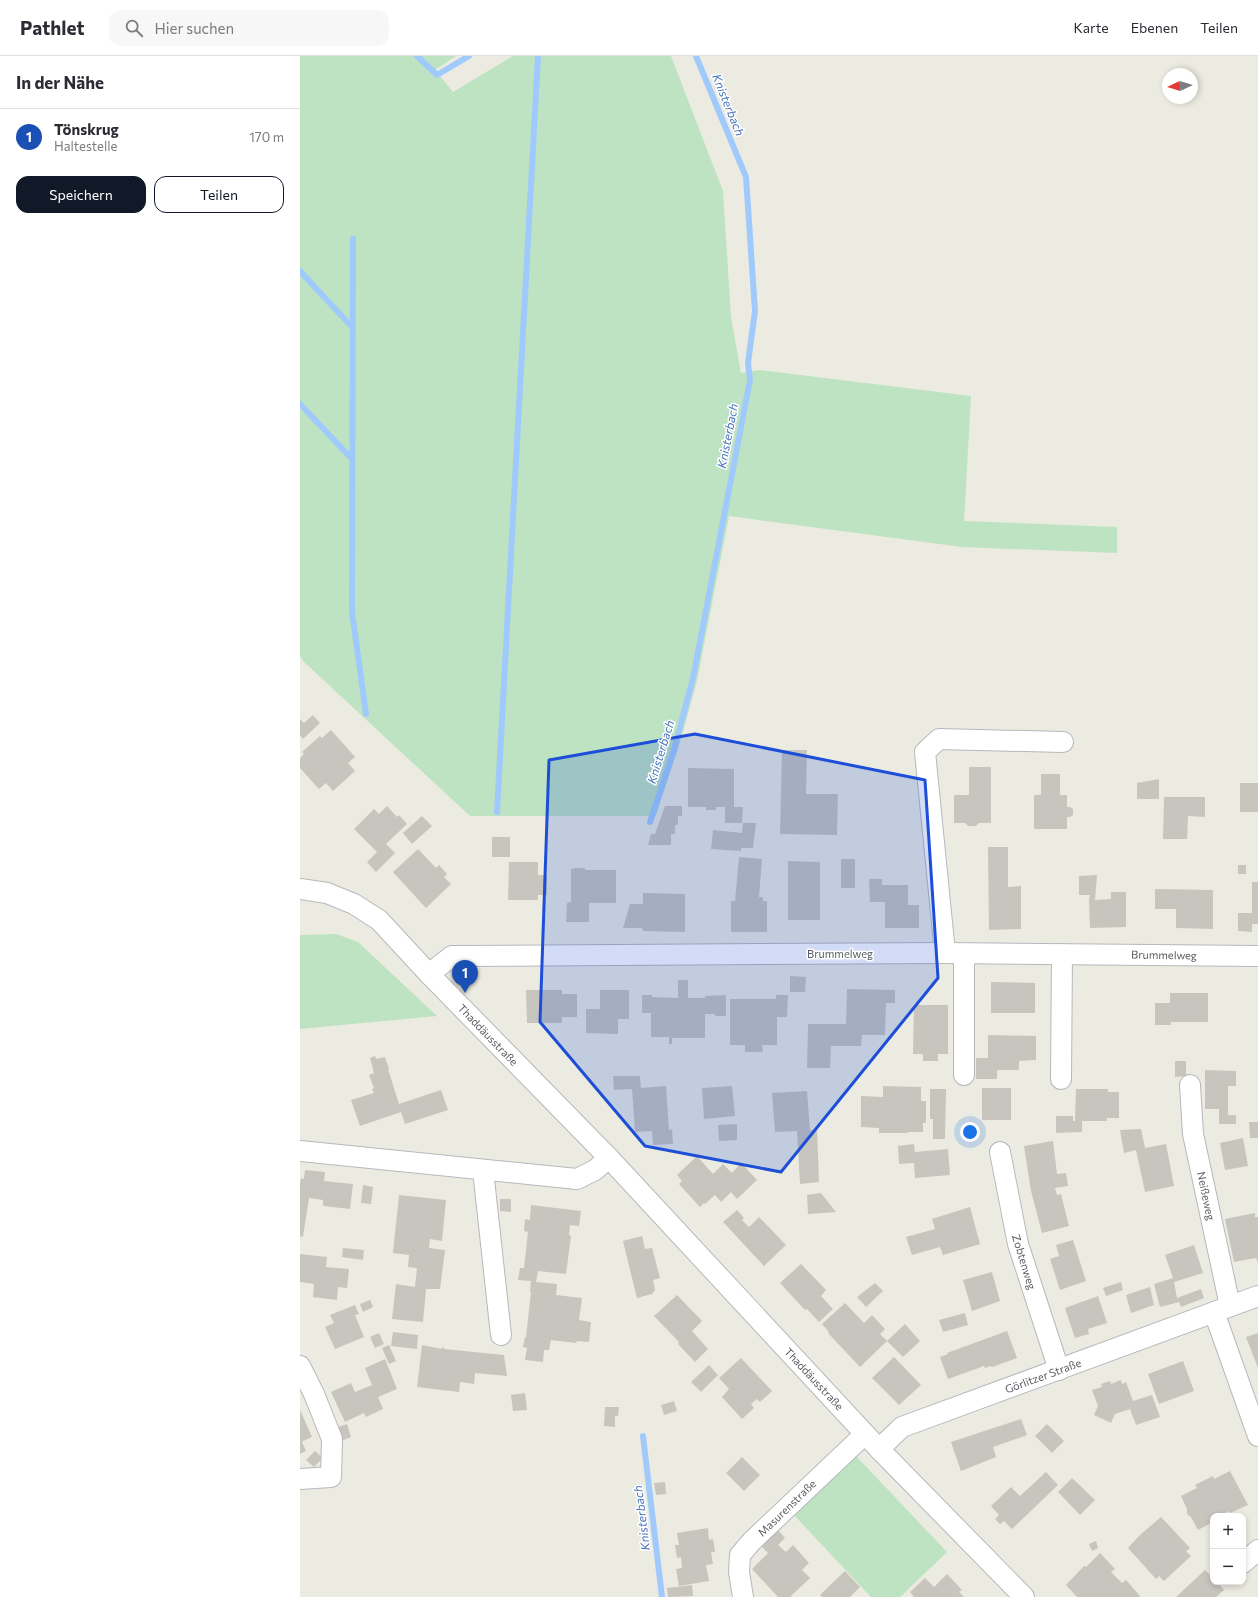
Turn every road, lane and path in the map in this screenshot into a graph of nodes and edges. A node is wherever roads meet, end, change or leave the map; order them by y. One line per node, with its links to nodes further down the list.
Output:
1 (1063, 742): 3 (street)
2 (300, 888): 6 (street, Thaddäusstraße)
3 (955, 954): 4 (street, Brummelweg); 6 (street, Brummelweg); 7 (street)
4 (1062, 954): 5 (street, Brummelweg); 8 (street)
5 (1258, 956)
6 (429, 974): 12 (street, Thaddäusstraße)
7 (964, 1075)
8 (1061, 1079)
9 (1190, 1085): 15 (street, Neißeweg)
10 (300, 1151): 13 (street)
11 (1000, 1152): 18 (street, Zobtenweg)
12 (609, 1158): 13 (street); 19 (street, Thaddäusstraße)
13 (483, 1170): 16 (street)
14 (1258, 1296): 15 (street, Görlitzer Straße)
15 (1222, 1309): 18 (street, Görlitzer Straße); 20 (street)
16 (501, 1335)
17 (300, 1366): 22 (street)
18 (1059, 1370): 21 (street, Görlitzer Straße)
19 (865, 1434): 21 (street, Thaddäusstraße); 25 (street, Masurenstraße)
20 (1258, 1436)
21 (879, 1449): 26 (street, Thaddäusstraße)
22 (300, 1479)
23 (1258, 1550): 24 (street)
24 (1246, 1561)
25 (743, 1597)
26 (1024, 1597)

